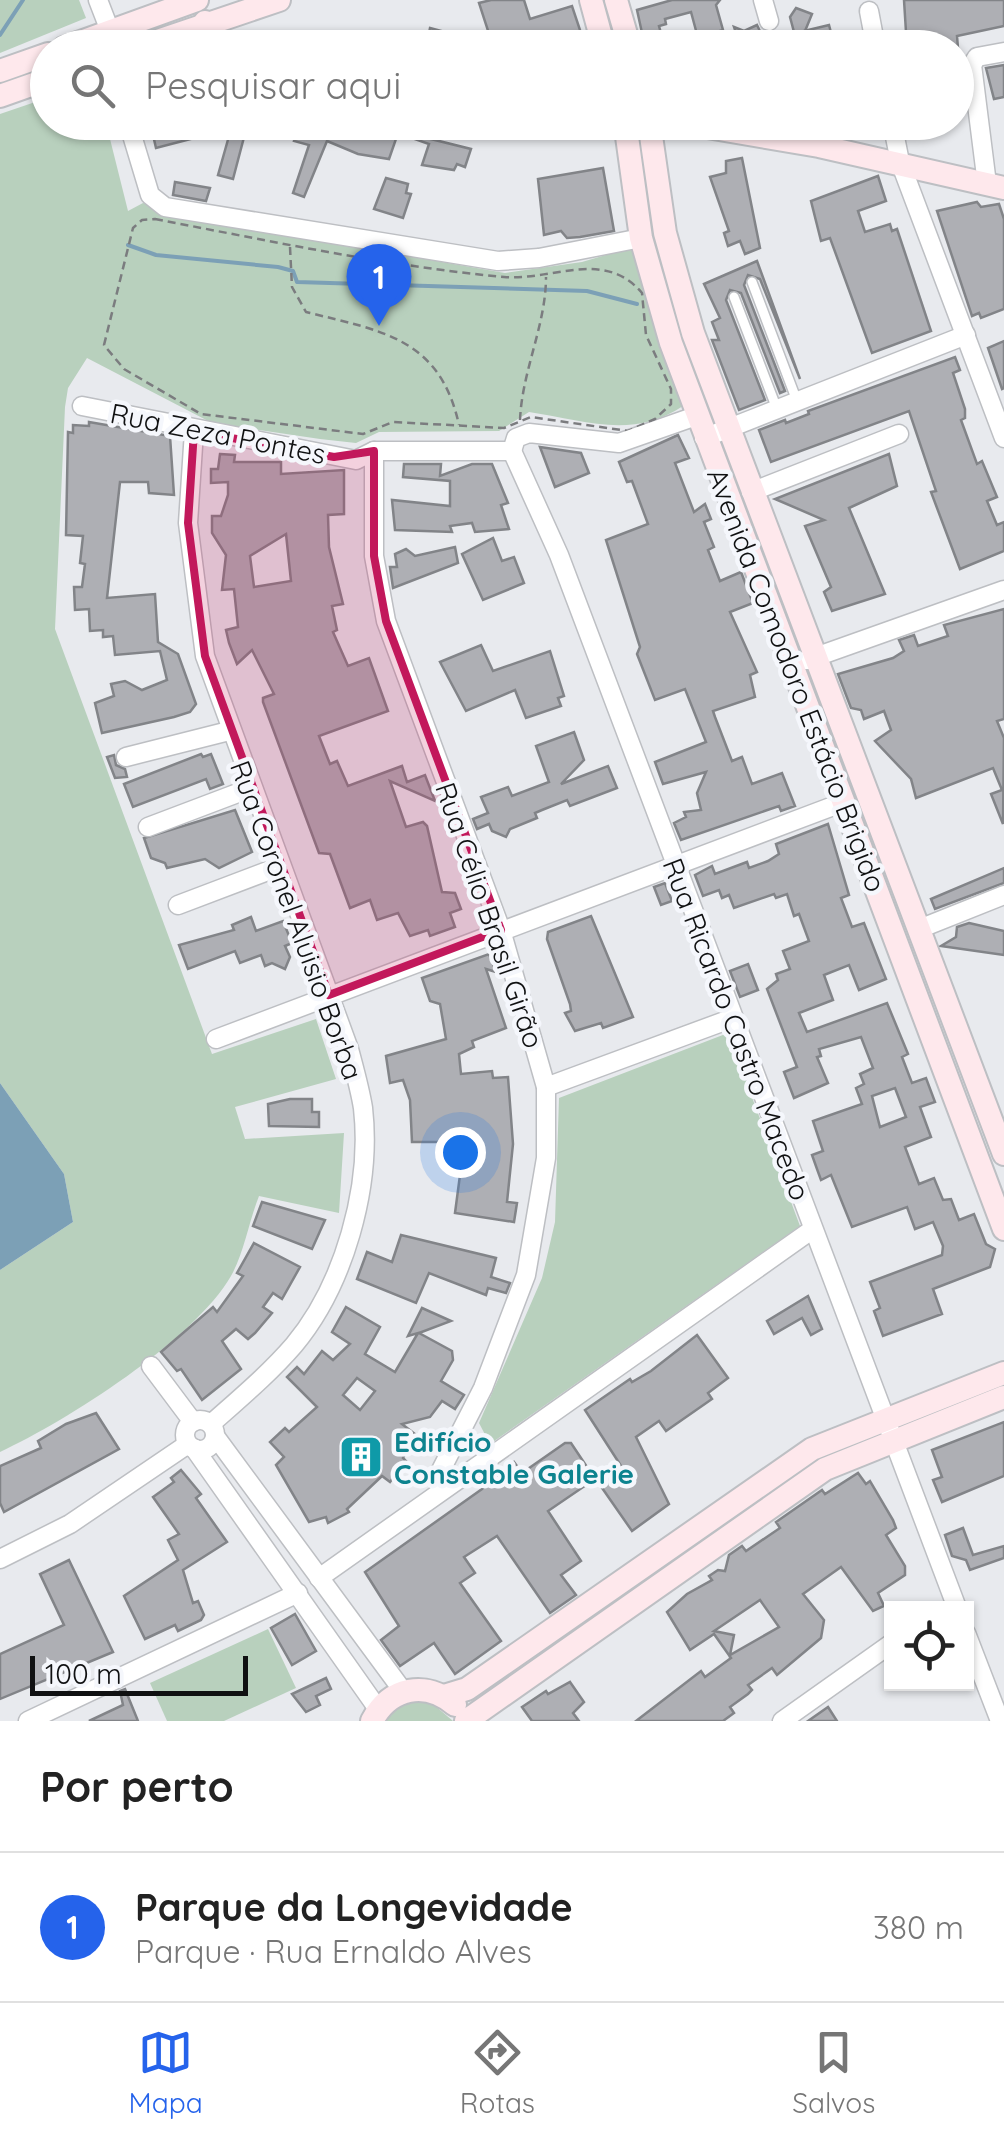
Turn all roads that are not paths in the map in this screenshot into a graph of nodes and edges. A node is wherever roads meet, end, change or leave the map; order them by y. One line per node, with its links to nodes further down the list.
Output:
1 (98, 0): 9 (street)
2 (279, 0): 6 (main road)
3 (590, 0): 12 (main road)
4 (616, 0): 13 (main road)
5 (763, 0): 8 (street)
6 (201, 11): 10 (main road); 11 (main road)
7 (869, 11): 14 (street)
8 (769, 20)
9 (110, 30)
10 (115, 30)
11 (168, 30)
12 (599, 30)
13 (625, 30)
14 (873, 30)
15 (1004, 52): 17 (street)
16 (30, 60): 18 (main road)
17 (974, 62)
18 (0, 71)
19 (974, 76): 28 (street)
20 (30, 85): 21 (main road)
21 (0, 96)
22 (134, 140): 29 (street)
23 (628, 140): 29 (main road, Avenida Comodoro Estácio Brigido)
24 (652, 140): 38 (main road, Avenida Comodoro Estácio Brigido)
25 (778, 140): 27 (main road)
26 (896, 140): 27 (street)
27 (900, 162): 28 (main road); 32 (street)
28 (995, 186)
29 (642, 238): 37 (main road, Avenida Comodoro Estácio Brigido)
30 (752, 282): 33 (lane)
31 (734, 297): 36 (lane)
32 (966, 335): 33 (street, Rua Zeza Pontes); 34 (street)
33 (797, 401): 36 (street, Rua Zeza Pontes)
34 (998, 404): 41 (street)
35 (82, 406): 39 (street, Rua Zeza Pontes)
36 (777, 410): 38 (street, Rua Zeza Pontes)
37 (700, 427): 38 (street, Rua Zeza Pontes); 43 (street, Rua Zeza Pontes); 47 (main road, Avenida Comodoro Estácio Brigido)
38 (728, 428): 44 (main road, Avenida Comodoro Estácio Brigido)
39 (194, 431): 42 (street, Rua Zeza Pontes); 48 (street, Rua Coronel Aluisio Borba)
40 (899, 434): 44 (street)
41 (1004, 438)
42 (374, 451): 43 (street, Rua Zeza Pontes); 58 (street, Rua Célio Brasil Girão)
43 (512, 451): 53 (street, Rua Ricardo Castro Macedo)
44 (751, 492): 46 (main road, Avenida Comodoro Estácio Brigido)
45 (1004, 590): 46 (street)
46 (816, 657): 47 (street); 57 (main road, Avenida Comodoro Estácio Brigido)
47 (792, 666): 51 (main road, Avenida Comodoro Estácio Brigido)
48 (229, 731): 49 (street); 50 (street, Rua Coronel Aluisio Borba)
49 (126, 756)
50 (251, 788): 52 (street); 54 (street, Rua Coronel Aluisio Borba)
51 (844, 802): 53 (street); 64 (main road, Avenida Comodoro Estácio Brigido)
52 (148, 827)
53 (674, 864): 58 (street); 60 (street, Rua Ricardo Castro Macedo)
54 (280, 866): 56 (street); 59 (street, Rua Coronel Aluisio Borba)
55 (1004, 894): 57 (street)
56 (178, 905)
57 (918, 929): 63 (main road, Avenida Comodoro Estácio Brigido)
58 (500, 930): 59 (street); 62 (street, Rua Célio Brasil Girão)
59 (329, 995): 61 (street); 71 (street, Rua Coronel Aluisio Borba)
60 (733, 1018): 62 (street); 67 (street, Rua Ricardo Castro Macedo)
61 (216, 1039)
62 (546, 1087): 74 (street, Rua Célio Brasil Girão)
63 (999, 1124): 64 (street); 65 (main road, Avenida Comodoro Estácio Brigido)
64 (970, 1136): 66 (main road, Avenida Comodoro Estácio Brigido)
65 (1004, 1154)
66 (1004, 1228)
67 (813, 1230): 72 (street, Rua Ricardo Castro Macedo); 74 (street)
68 (150, 1366): 71 (street)
69 (1004, 1373): 72 (main road)
70 (1004, 1398): 72 (main road)
71 (206, 1428): 73 (street); 73 (street, Rua Coronel Aluisio Borba); 75 (street)
72 (887, 1429): 79 (main road); 81 (street, Rua Ricardo Castro Macedo)
73 (191, 1446): 76 (street); 77 (street)
74 (442, 1490): 78 (street)
75 (293, 1543): 76 (street); 78 (street)
76 (273, 1558): 80 (street)
77 (0, 1559)
78 (318, 1578): 82 (street)
79 (630, 1590): 87 (main road); 90 (main road)
80 (298, 1592): 83 (street); 89 (street)
81 (949, 1601)
82 (354, 1625): 83 (street); 86 (street)
83 (332, 1641): 88 (street)
84 (884, 1649): 91 (street)
85 (974, 1654): 92 (street)
86 (403, 1691): 87 (main road); 88 (main road)
87 (444, 1696): 90 (main road)
88 (375, 1715)
89 (28, 1721)
90 (466, 1721)
91 (782, 1721)
92 (1000, 1721)

